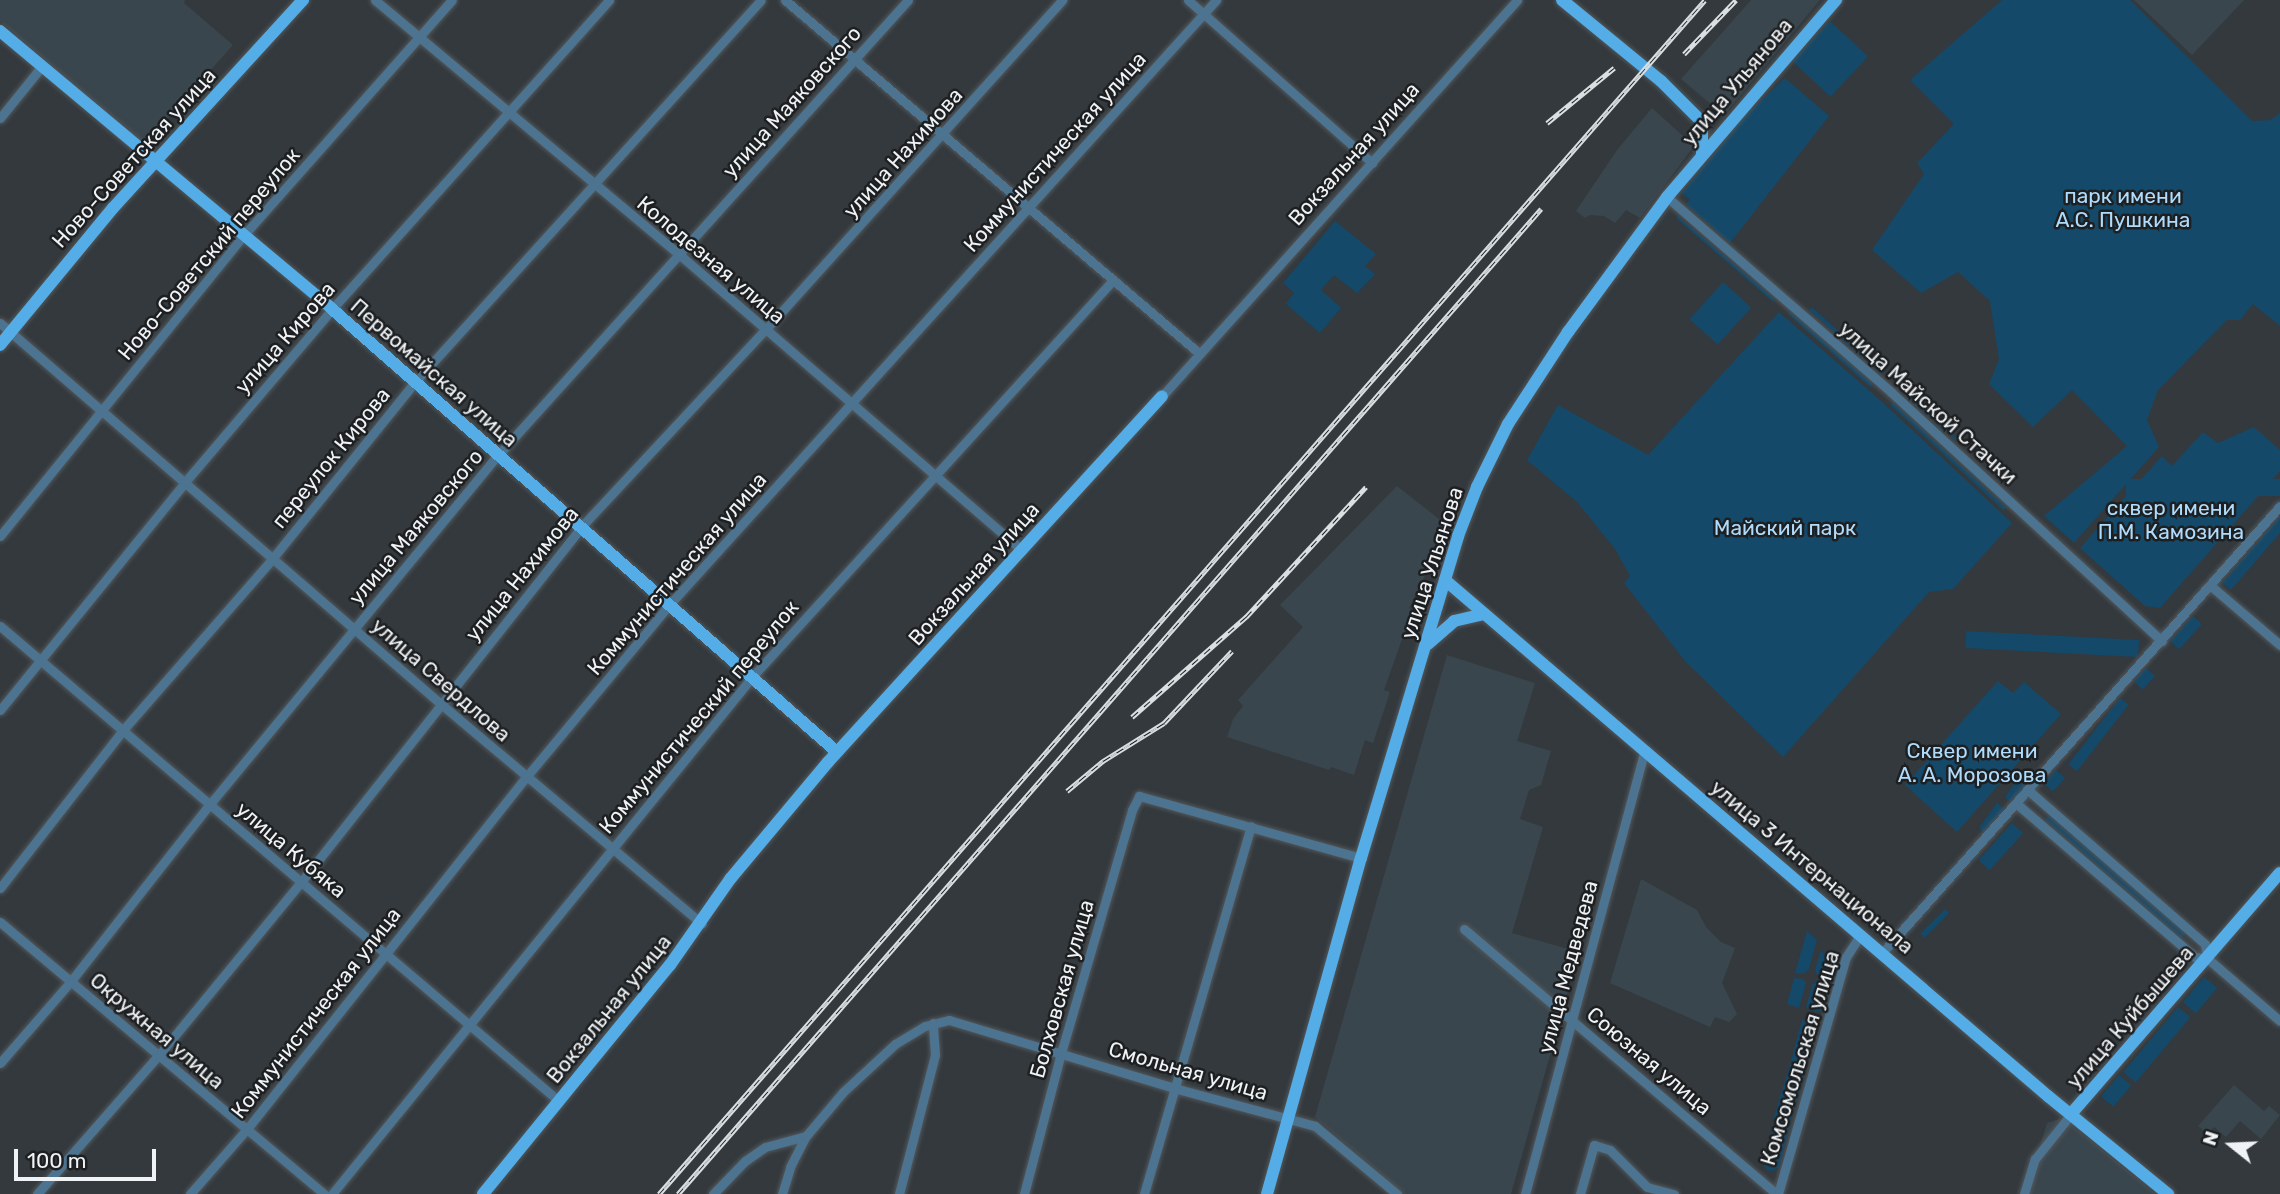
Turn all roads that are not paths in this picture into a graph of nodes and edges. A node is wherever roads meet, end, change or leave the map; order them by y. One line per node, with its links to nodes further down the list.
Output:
1 (303, 0): 25 (main road, Ново-Советская улица)
2 (375, 0): 16 (street, Колодезная улица)
3 (452, 0): 16 (street, Ново-Советский переулок)
4 (609, 0): 19 (street, улица Кирова)
5 (761, 0): 27 (street, переулок Кирова)
6 (785, 0): 17 (street)
7 (908, 0): 17 (street, улица Маяковского)
8 (1062, 0): 23 (street, улица Нахимова)
9 (1188, 0): 14 (street)
10 (1216, 0): 14 (street, Коммунистическая улица)
11 (1517, 0): 26 (street, Вокзальная улица)
12 (1562, 0): 22 (main road)
13 (1836, 0): 21 (main road, улица Ульянова)
14 (1204, 13): 26 (street); 29 (street, Коммунистическая улица)
15 (0, 31): 18 (main road, Первомайская улица)
16 (418, 37): 19 (street, Колодезная улица); 30 (street, Ново-Советский переулок)
17 (855, 59): 23 (street); 31 (street, улица Маяковского)
18 (42, 66): 20 (street); 25 (main road, Первомайская улица)
19 (507, 110): 27 (street, Колодезная улица); 33 (street, улица Кирова)
20 (0, 118)
21 (1729, 122): 22 (main road); 24 (main road, улица Ульянова)
22 (1703, 123): 24 (main road)
23 (944, 135): 29 (street); 35 (street, улица Нахимова)
24 (1702, 153): 28 (main road, улица Ульянова)
25 (153, 162): 30 (main road, Первомайская улица); 36 (main road, Ново-Советская улица)
26 (1372, 163): 38 (street, Вокзальная улица)
27 (594, 183): 31 (street, Колодезная улица); 39 (street, переулок Кирова)
28 (1667, 197): 51 (main road, улица Ульянова); 57 (street, улица Майской Стачки)
29 (1029, 207): 32 (street); 41 (street, Коммунистическая улица)
30 (243, 236): 33 (main road, Первомайская улица); 42 (street, Ново-Советский переулок)
31 (680, 255): 35 (street, Колодезная улица); 43 (street, улица Маяковского)
32 (1113, 280): 38 (street); 44 (street, Коммунистический переулок)
33 (332, 309): 39 (main road, Первомайская улица); 45 (street, улица Кирова)
34 (0, 323): 36 (street, улица Свердлова)
35 (766, 329): 41 (street, Колодезная улица); 47 (street, улица Нахимова)
36 (11, 332): 37 (main road, Ново-Советская улица); 42 (street, улица Свердлова)
37 (0, 345)
38 (1200, 354): 40 (street, Вокзальная улица)
39 (415, 382): 43 (main road, Первомайская улица); 50 (street, переулок Кирова)
40 (1162, 396): 49 (main road, Вокзальная улица)
41 (853, 402): 44 (street, Колодезная улица); 53 (street, Коммунистическая улица)
42 (99, 412): 45 (street, улица Свердлова); 48 (street, Ново-Советский переулок)
43 (499, 454): 47 (main road, Первомайская улица); 56 (street, улица Маяковского)
44 (935, 476): 49 (street, Колодезная улица); 61 (street, Коммунистический переулок)
45 (185, 482): 50 (street, улица Свердлова); 60 (street, улица Кирова)
46 (2280, 506): 52 (street)
47 (582, 526): 53 (main road, Первомайская улица); 62 (street, улица Нахимова)
48 (0, 536)
49 (1022, 550): 66 (main road, Вокзальная улица)
50 (272, 559): 56 (street, улица Свердлова); 64 (street, переулок Кирова)
51 (1445, 580): 54 (main road, улица 3 Интернационала); 59 (main road, улица Ульянова)
52 (2211, 586): 57 (street); 58 (street)
53 (669, 605): 61 (main road, Первомайская улица); 67 (street, Коммунистическая улица)
54 (1484, 614): 59 (main road); 65 (main road, улица 3 Интернационала)
55 (0, 626): 60 (street, улица Кубяка)
56 (354, 629): 62 (street, улица Свердлова); 69 (street, улица Маяковского)
57 (2162, 641): 68 (street)
58 (2280, 645)
59 (1426, 647): 73 (main road, улица Ульянова)
60 (40, 660): 63 (street, улица Кирова); 64 (street, улица Кубяка)
61 (752, 677): 66 (main road, Первомайская улица); 72 (street, Коммунистический переулок)
62 (441, 704): 67 (street, улица Свердлова); 75 (street, улица Нахимова)
63 (0, 710)
64 (123, 730): 69 (street, улица Кубяка); 76 (street, переулок Кирова)
65 (1645, 750): 80 (main road, улица 3 Интернационала); 85 (street, улица Медведева)
66 (836, 752): 78 (main road, Вокзальная улица)
67 (527, 776): 72 (street, улица Свердлова); 81 (street, Коммунистическая улица)
68 (2029, 792): 70 (street); 83 (street)
69 (210, 804): 75 (street, улица Кубяка); 84 (street, улица Маяковского)
70 (2017, 804): 82 (street); 83 (street)
71 (1251, 826): 73 (street); 89 (street, Болховская улица); 92 (street)
72 (612, 848): 78 (street, улица Свердлова); 88 (street, Коммунистический переулок)
73 (1361, 858): 95 (main road, улица Ульянова)
74 (2280, 873): 83 (main road, улица Куйбышева)
75 (301, 882): 81 (street, улица Кубяка); 90 (street, улица Нахимова)
76 (0, 888)
77 (0, 922): 84 (street, Окружная улица)
78 (702, 924): 93 (main road, Вокзальная улица)
79 (1464, 929): 85 (street, Союзная улица)
80 (1861, 934): 82 (main road, улица 3 Интернационала); 113 (street, Комсомольская улица)
81 (386, 952): 88 (street, улица Кубяка); 96 (street, Коммунистическая улица)
82 (1883, 952): 94 (main road, улица 3 Интернационала)
83 (2207, 958): 86 (street); 94 (main road, улица Куйбышева)
84 (71, 981): 90 (street, Окружная улица); 91 (street, улица Маяковского)
85 (1572, 1019): 110 (street, улица Медведева); 113 (street, Союзная улица)
86 (2280, 1021)
87 (933, 1023): 89 (street, Смольная улица); 97 (street); 105 (street)
88 (470, 1024): 93 (street, улица Кубяка); 101 (street, Коммунистический переулок)
89 (1061, 1052): 92 (street, Смольная улица); 106 (street, Болховская улица)
90 (158, 1056): 96 (street, Окружная улица); 98 (street, улица Нахимова)
91 (0, 1063)
92 (1174, 1088): 95 (street, Смольная улица); 107 (street)
93 (559, 1101): 102 (main road, Вокзальная улица)
94 (2071, 1115): 114 (street, улица Куйбышева); 115 (main road, улица 3 Интернационала)
95 (1288, 1117): 108 (main road, улица Ульянова); 109 (street, Смольная улица)
96 (247, 1129): 99 (street, Коммунистическая улица); 100 (street, Окружная улица)
97 (806, 1136): 103 (street); 104 (street)
98 (37, 1194)
99 (190, 1194)
100 (324, 1194)
101 (332, 1194)
102 (483, 1194)
103 (713, 1194)
104 (782, 1194)
105 (899, 1194)
106 (1024, 1194)
107 (1144, 1194)
108 (1267, 1194)
109 (1397, 1194)
110 (1525, 1194)
111 (1580, 1194): 112 (street)
112 (1674, 1194)
113 (1778, 1194)
114 (2024, 1194)
115 (2168, 1194)

